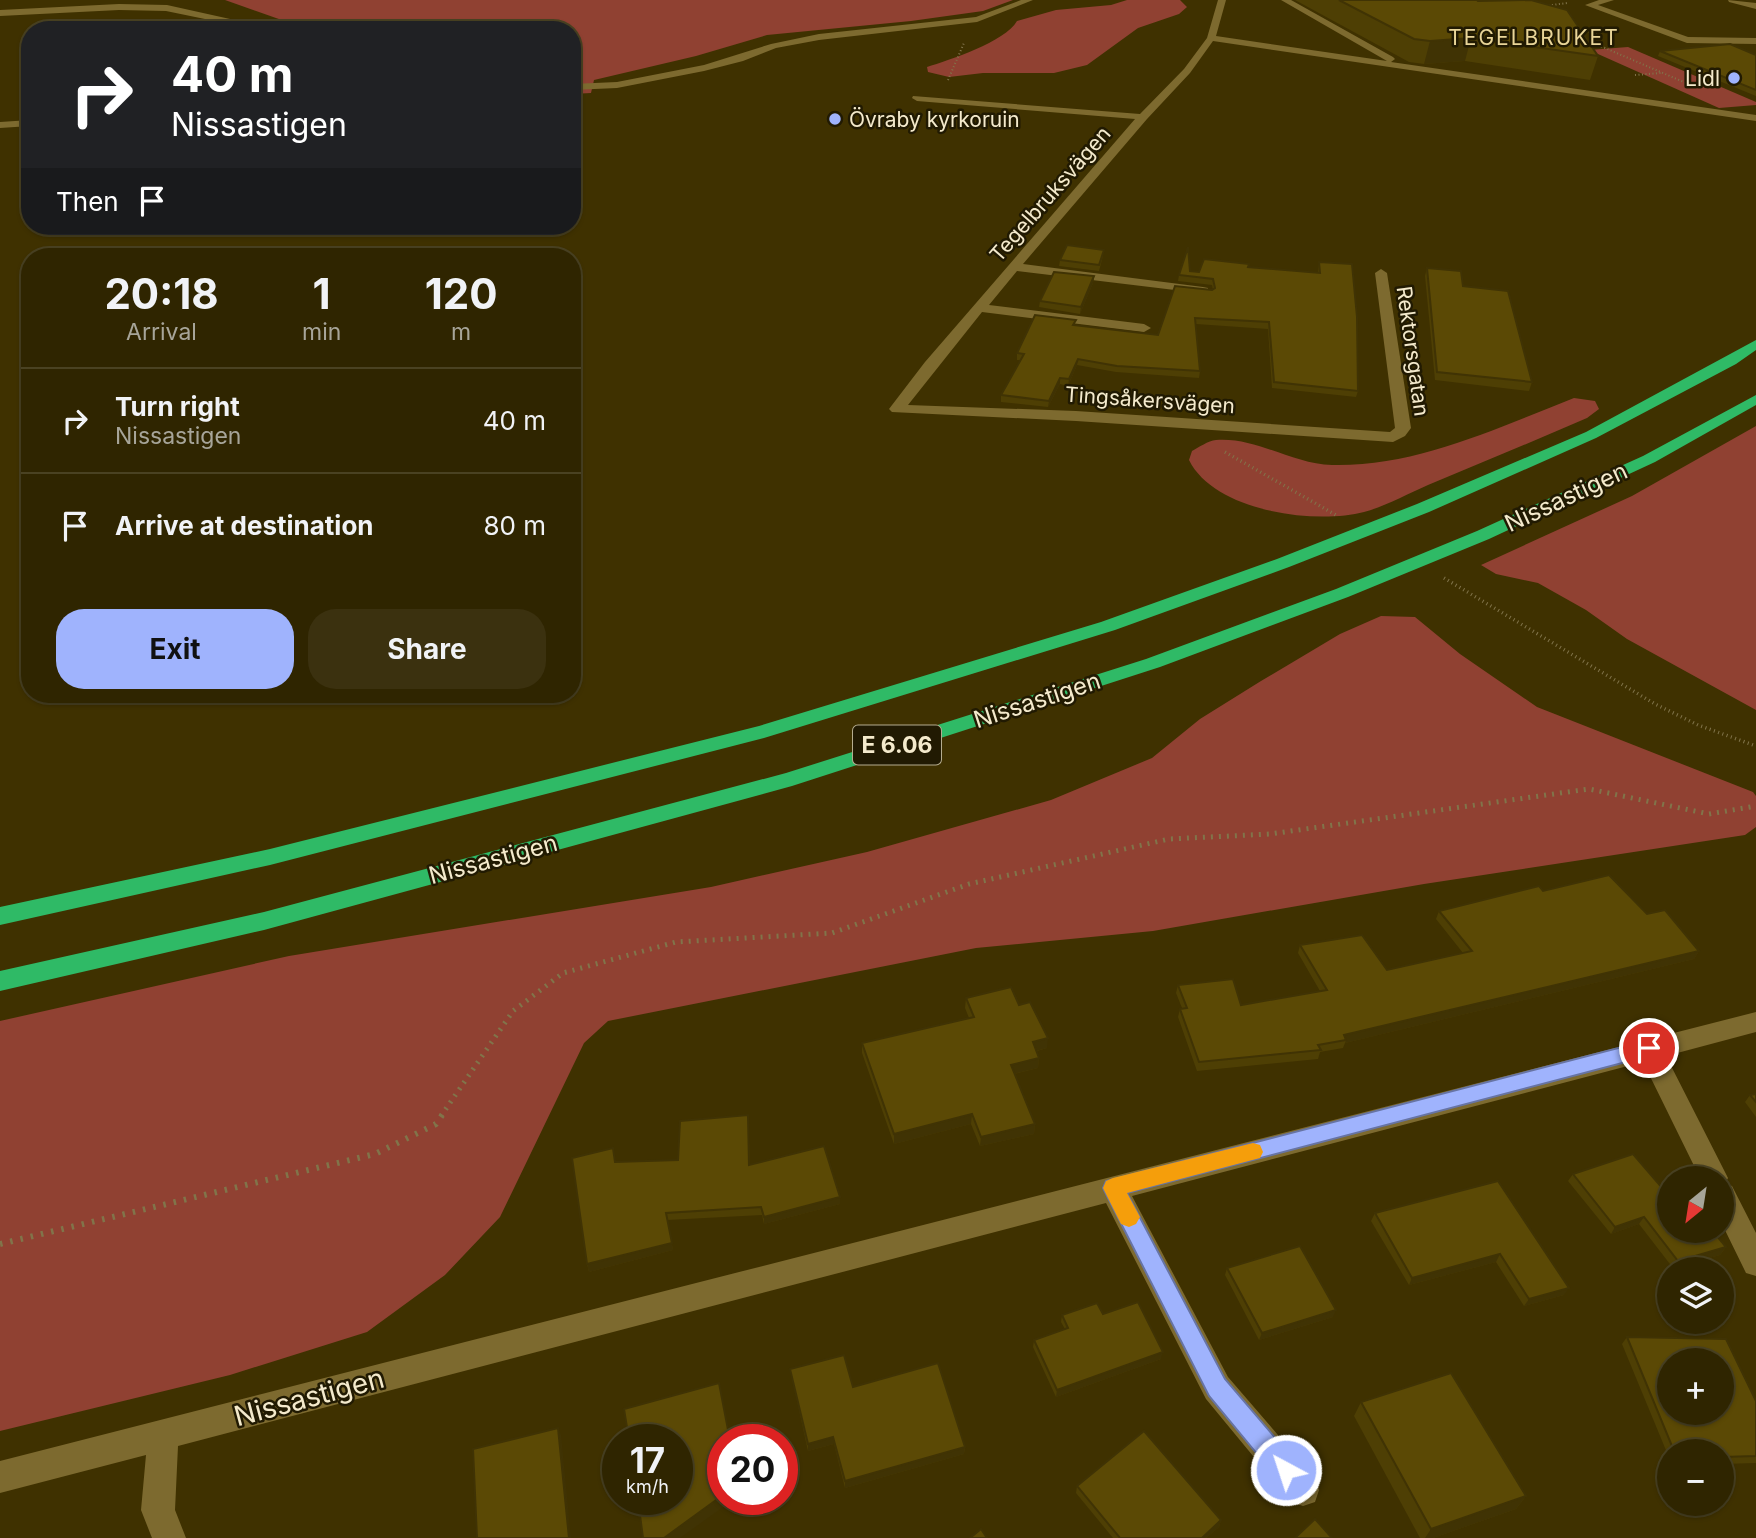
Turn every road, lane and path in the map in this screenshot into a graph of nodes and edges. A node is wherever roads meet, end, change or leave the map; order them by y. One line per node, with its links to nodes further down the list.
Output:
1 (1029, 0): 10 (street)
2 (1222, 0): 13 (street, Tegelbruksvägen)
3 (1285, 0): 17 (street)
4 (1610, 0): 14 (street)
5 (1732, 0): 8 (street)
6 (1569, 3): 7 (path)
7 (1546, 5)
8 (1756, 6)
9 (0, 13): 11 (street)
10 (975, 20): 19 (street); 21 (path)
11 (224, 21)
12 (1605, 34): 16 (path)
13 (1211, 38): 17 (street); 22 (street, Tegelbruksvägen)
14 (1756, 41)
15 (1616, 42): 16 (path)
16 (1605, 48): 18 (path)
17 (1395, 65): 23 (street)
18 (1686, 83)
19 (581, 87)
20 (917, 98): 21 (street)
21 (939, 100): 22 (street)
22 (1143, 117): 26 (street, Tegelbruksvägen)
23 (1756, 118)
24 (21, 124): 25 (street)
25 (0, 125)
26 (1014, 267): 28 (street); 29 (street, Tegelbruksvägen)
27 (1381, 273): 35 (street, Rektorsgatan)
28 (1206, 291)
29 (980, 308): 30 (street); 33 (street, Tegelbruksvägen)
30 (1144, 328)
31 (1756, 344): 40 (highway, Nissastigen / E 6.06)
32 (1756, 399): 41 (highway, Nissastigen / E 6.06)
33 (897, 409): 34 (street, Tingsåkersvägen)
34 (1185, 424): 35 (street, Tingsåkersvägen); 36 (path)
35 (1401, 433)
36 (1341, 517)
37 (1440, 576): 38 (path)
38 (1756, 746)
39 (1756, 806): 47 (path)
40 (0, 916)
41 (0, 981)
42 (1756, 1022): 43 (street, Nissastigen)
43 (1649, 1048): 44 (street); 45 (street, Nissastigen)
44 (1708, 1166)
45 (1113, 1188): 49 (street, Nissastigen); 51 (street)
46 (1734, 1219): 48 (street)
47 (0, 1244)
48 (1756, 1264)
49 (163, 1436): 50 (street, Nissastigen); 52 (street)
50 (0, 1477)
51 (1303, 1490)
52 (169, 1538)

